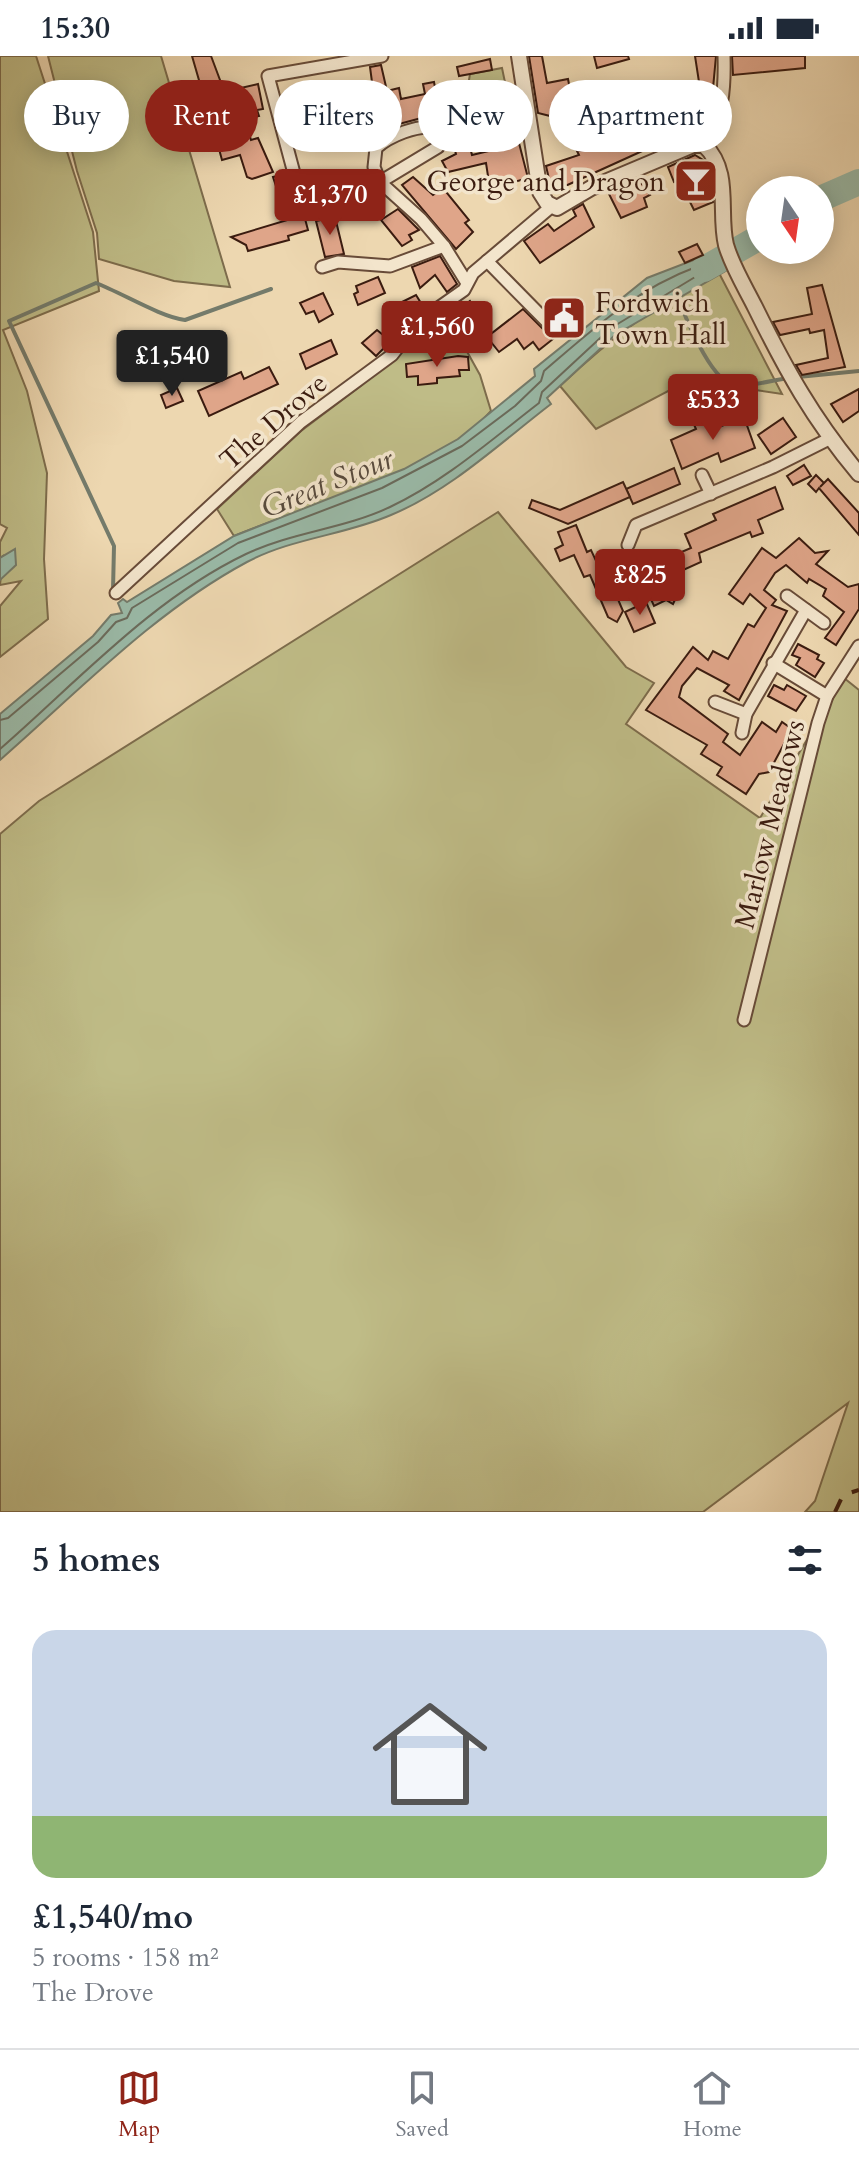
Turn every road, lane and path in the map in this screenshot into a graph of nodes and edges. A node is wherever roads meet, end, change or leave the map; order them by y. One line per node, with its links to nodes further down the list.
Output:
1 (382, 56): 7 (street)
2 (519, 56): 9 (street)
3 (724, 56): 4 (street)
4 (724, 80)
5 (674, 152): 9 (street)
6 (711, 152): 15 (street)
7 (295, 177)
8 (380, 182): 8 (street); 10 (street)
9 (552, 206): 11 (street, The Drove)
10 (444, 246): 12 (street); 13 (street)
11 (487, 261): 13 (street, The Drove); 14 (street)
12 (322, 267)
13 (465, 286): 20 (street, The Drove)
14 (556, 331)
15 (831, 438): 16 (street); 18 (street)
16 (859, 474)
17 (702, 475): 18 (street)
18 (711, 494): 19 (street)
19 (628, 545)
20 (116, 593)
21 (787, 596): 22 (street)
22 (806, 610): 23 (street); 25 (street)
23 (824, 623)
24 (859, 646): 26 (street, Marlow Meadows)
25 (773, 663): 26 (street); 28 (street)
26 (827, 696): 30 (street, Marlow Meadows)
27 (715, 702): 28 (street)
28 (746, 714): 29 (street)
29 (742, 733)
30 (744, 1020)

